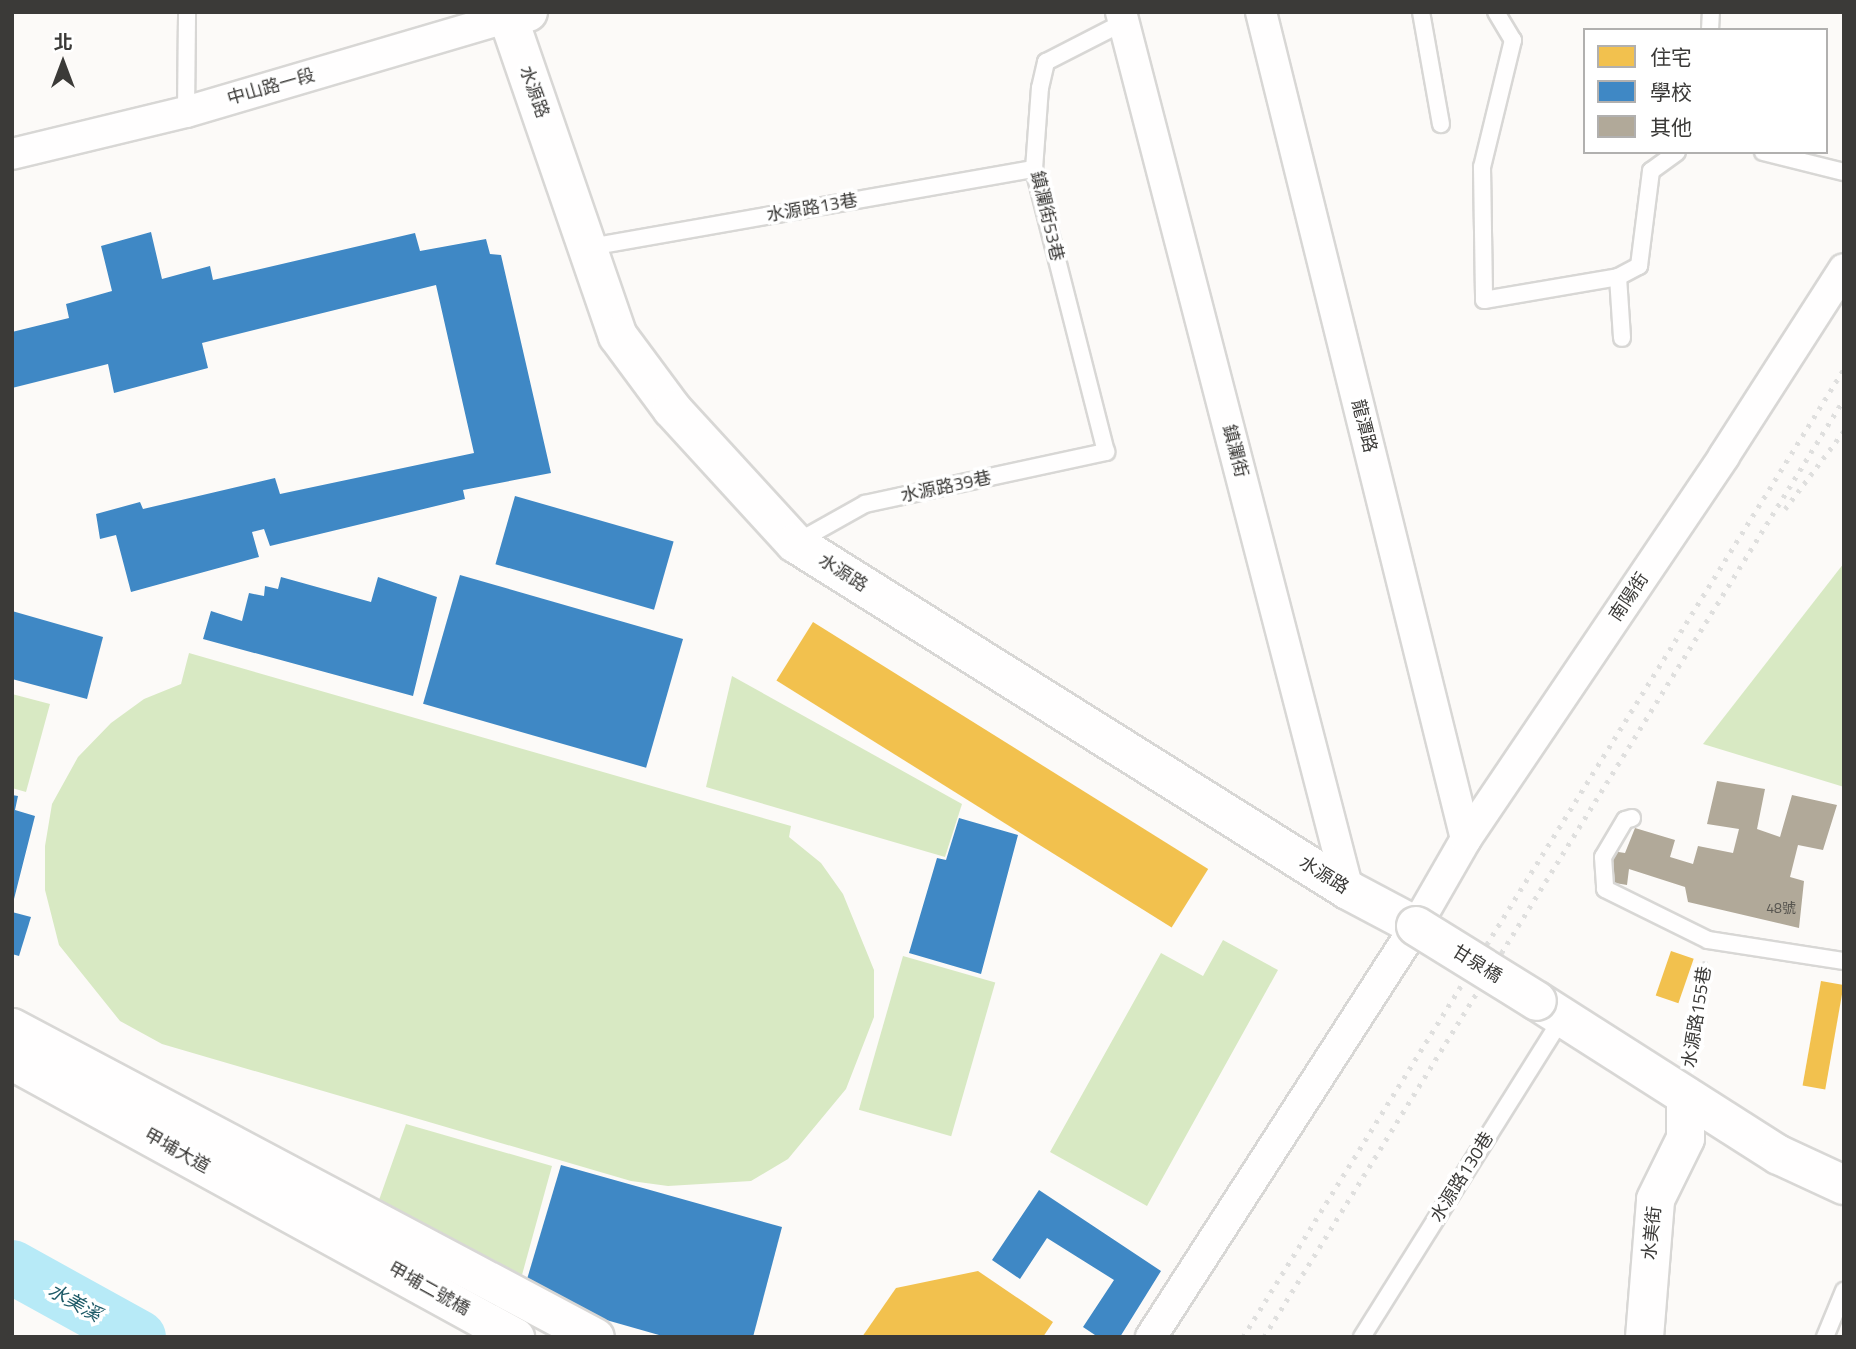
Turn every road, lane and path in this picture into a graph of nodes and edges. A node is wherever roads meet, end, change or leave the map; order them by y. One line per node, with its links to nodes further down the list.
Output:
1 (187, 12): 7 (lane)
2 (1261, 12): 21 (street, 龍潭路)
3 (1421, 12): 8 (lane)
4 (1496, 12): 16 (lane)
5 (514, 14): 7 (street, 中山路一段); 14 (main road, 水源路)
6 (1123, 17): 12 (lane, 鎮瀾街53巷); 22 (street, 鎮瀾街)
7 (186, 112): 9 (street, 中山路一段)
8 (1441, 124)
9 (12, 154)
10 (1674, 154): 16 (lane)
11 (1771, 154): 13 (lane)
12 (1034, 169): 14 (lane, 水源路13巷); 18 (lane, 鎮瀾街53巷)
13 (1844, 173)
14 (590, 247): 19 (main road, 水源路)
15 (1844, 269): 21 (street, 南陽街)
16 (1618, 277): 17 (lane)
17 (1622, 338)
18 (1106, 452): 19 (lane, 水源路39巷)
19 (795, 543): 22 (main road, 水源路)
20 (1632, 818): 24 (lane, 水源路155巷)
21 (1466, 839): 23 (street, 南陽街)
22 (1348, 890): 23 (main road, 水源路)
23 (1416, 926): 26 (main road, 甘泉橋, bridge); 35 (street, 南陽街)
24 (1708, 940): 25 (lane, 水源路155巷); 29 (path, 水源路155巷)
25 (1844, 961)
26 (1550, 1009): 29 (main road); 36 (lane, 水源路130巷)
27 (12, 1027): 34 (street)
28 (12, 1061): 31 (street, 甲埔大道)
29 (1685, 1095): 30 (main road); 37 (street, 水美街)
30 (1844, 1185)
31 (342, 1241): 33 (street, 甲埔二號橋)
32 (1844, 1291): 38 (lane)
33 (515, 1337)
34 (594, 1337)
35 (1151, 1337)
36 (1362, 1337)
37 (1644, 1337)
38 (1825, 1337)

